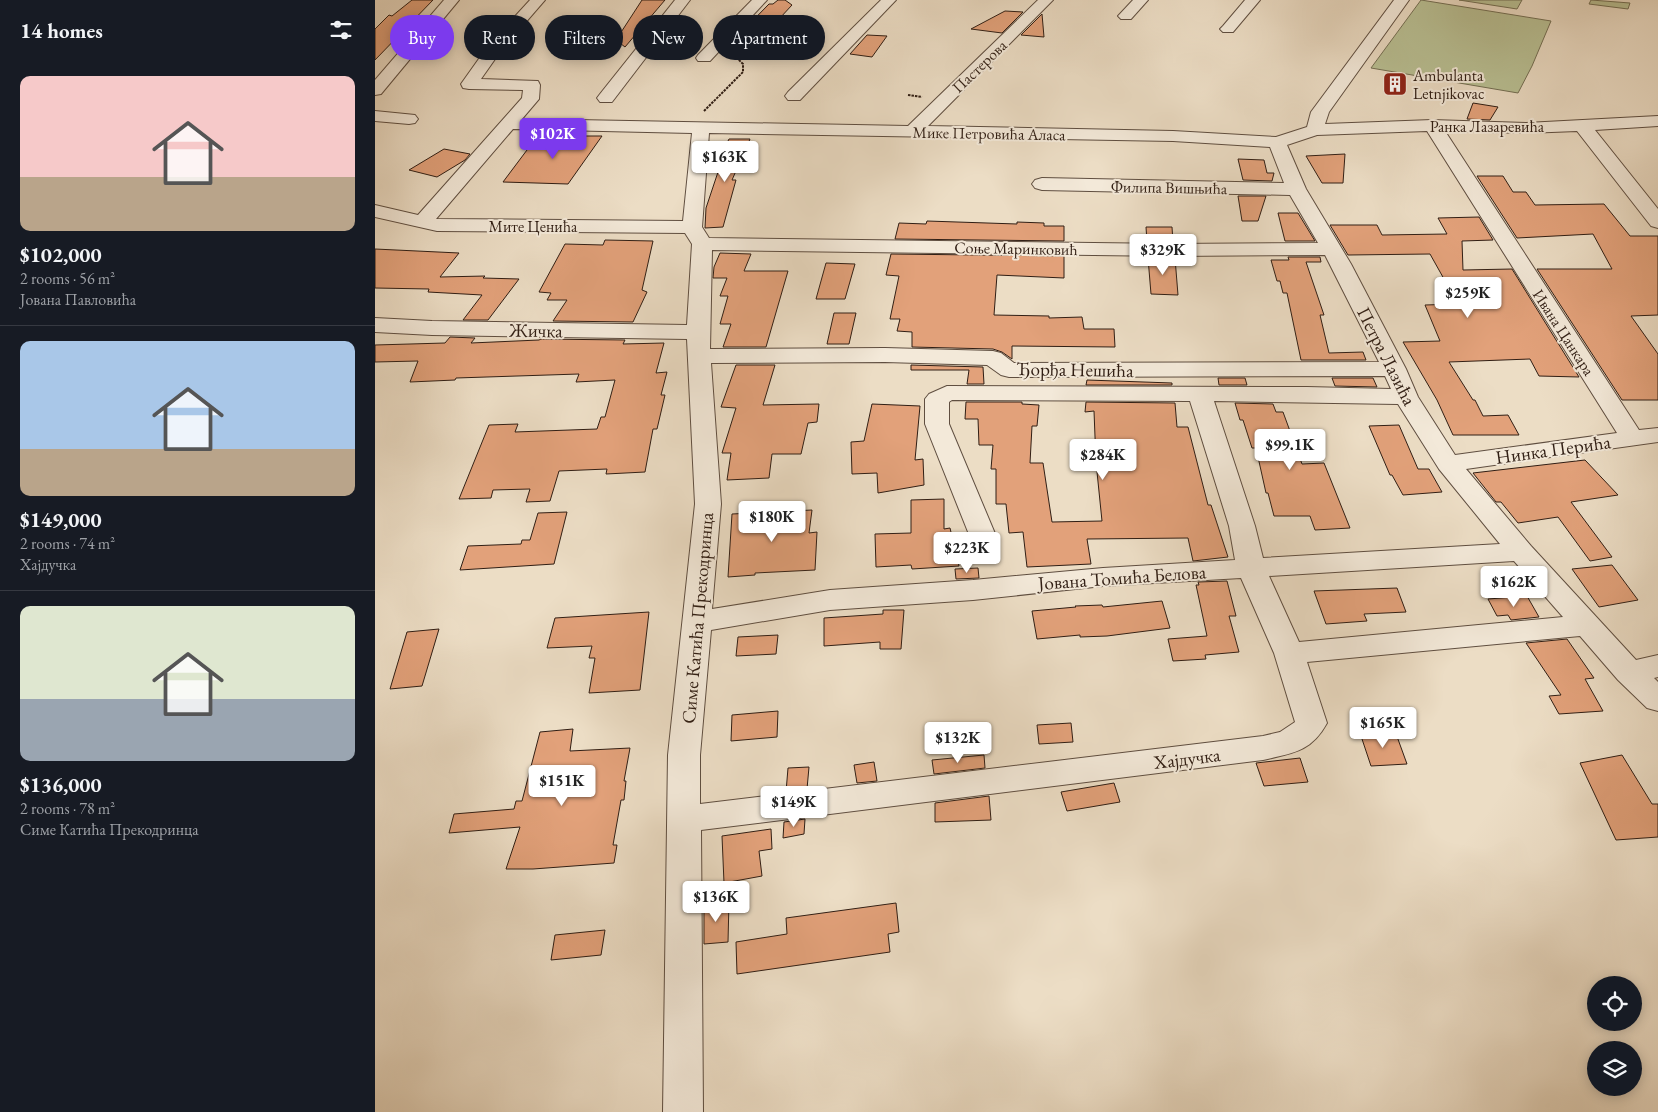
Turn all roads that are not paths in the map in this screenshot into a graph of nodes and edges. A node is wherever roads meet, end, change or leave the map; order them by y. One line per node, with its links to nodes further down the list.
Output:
1 (452, 0): 13 (street)
2 (538, 0): 19 (street)
3 (683, 0): 15 (street)
4 (760, 0): 12 (street)
5 (889, 0): 14 (street)
6 (1046, 0): 24 (street, Пастерова)
7 (1141, 0): 10 (street)
8 (1253, 0): 11 (street)
9 (1402, 0): 23 (street)
10 (1126, 16)
11 (1228, 29)
12 (704, 58)
13 (375, 90)
14 (794, 96)
15 (607, 98)
16 (375, 116): 17 (street)
17 (409, 119)
18 (1658, 120): 21 (street, Ранка Лазаревића)
19 (509, 124): 22 (street, Мике Петровића Аласа); 29 (street)
20 (1432, 125): 21 (street, Ранка Лазаревића); 23 (street, Ранка Лазаревића); 39 (street, Ивана Цанкара)
21 (1582, 125): 30 (street)
22 (698, 127): 24 (street, Мике Петровића Аласа); 31 (street, Симе Катића Прекодринца)
23 (1315, 130): 25 (street)
24 (912, 132): 25 (street, Мике Петровића Аласа)
25 (1277, 142): 27 (street, Петра Лазића)
26 (1042, 184): 27 (street, Филипа Вишњића)
27 (1296, 189): 32 (street, Петра Лазића)
28 (375, 211): 29 (street, Мите Ценића)
29 (422, 222): 31 (street, Мите Ценића)
30 (1658, 222)
31 (697, 235): 32 (street, Соње Маринковић); 34 (street, Симе Катића Прекодринца)
32 (1331, 249): 35 (street, Петра Лазића)
33 (375, 325): 34 (street, Жичка)
34 (699, 344): 35 (street, Ђорђа Нешића); 44 (street, Симе Катића Прекодринца)
35 (1394, 369): 37 (street, Петра Лазића)
36 (1200, 395): 37 (street); 41 (street); 43 (street, Хајдучка)
37 (1406, 397): 40 (street, Петра Лазића)
38 (1658, 435): 39 (street, Нинка Перића)
39 (1632, 438): 40 (street, Нинка Перића)
40 (1448, 464): 42 (street, Петра Лазића)
41 (982, 536)
42 (1521, 552): 43 (street, Јована Томића Белова); 45 (street, Петра Лазића)
43 (1251, 568): 44 (street, Јована Томића Белова); 46 (street, Хајдучка)
44 (697, 622): 50 (street, Симе Катића Прекодринца)
45 (1588, 626): 46 (street); 48 (street, Петра Лазића)
46 (1289, 653): 50 (street, Хајдучка)
47 (1658, 666): 48 (street)
48 (1629, 672): 49 (street, Петра Лазића)
49 (1658, 700)
50 (684, 819): 51 (street, Симе Катића Прекодринца)
51 (683, 1112)

